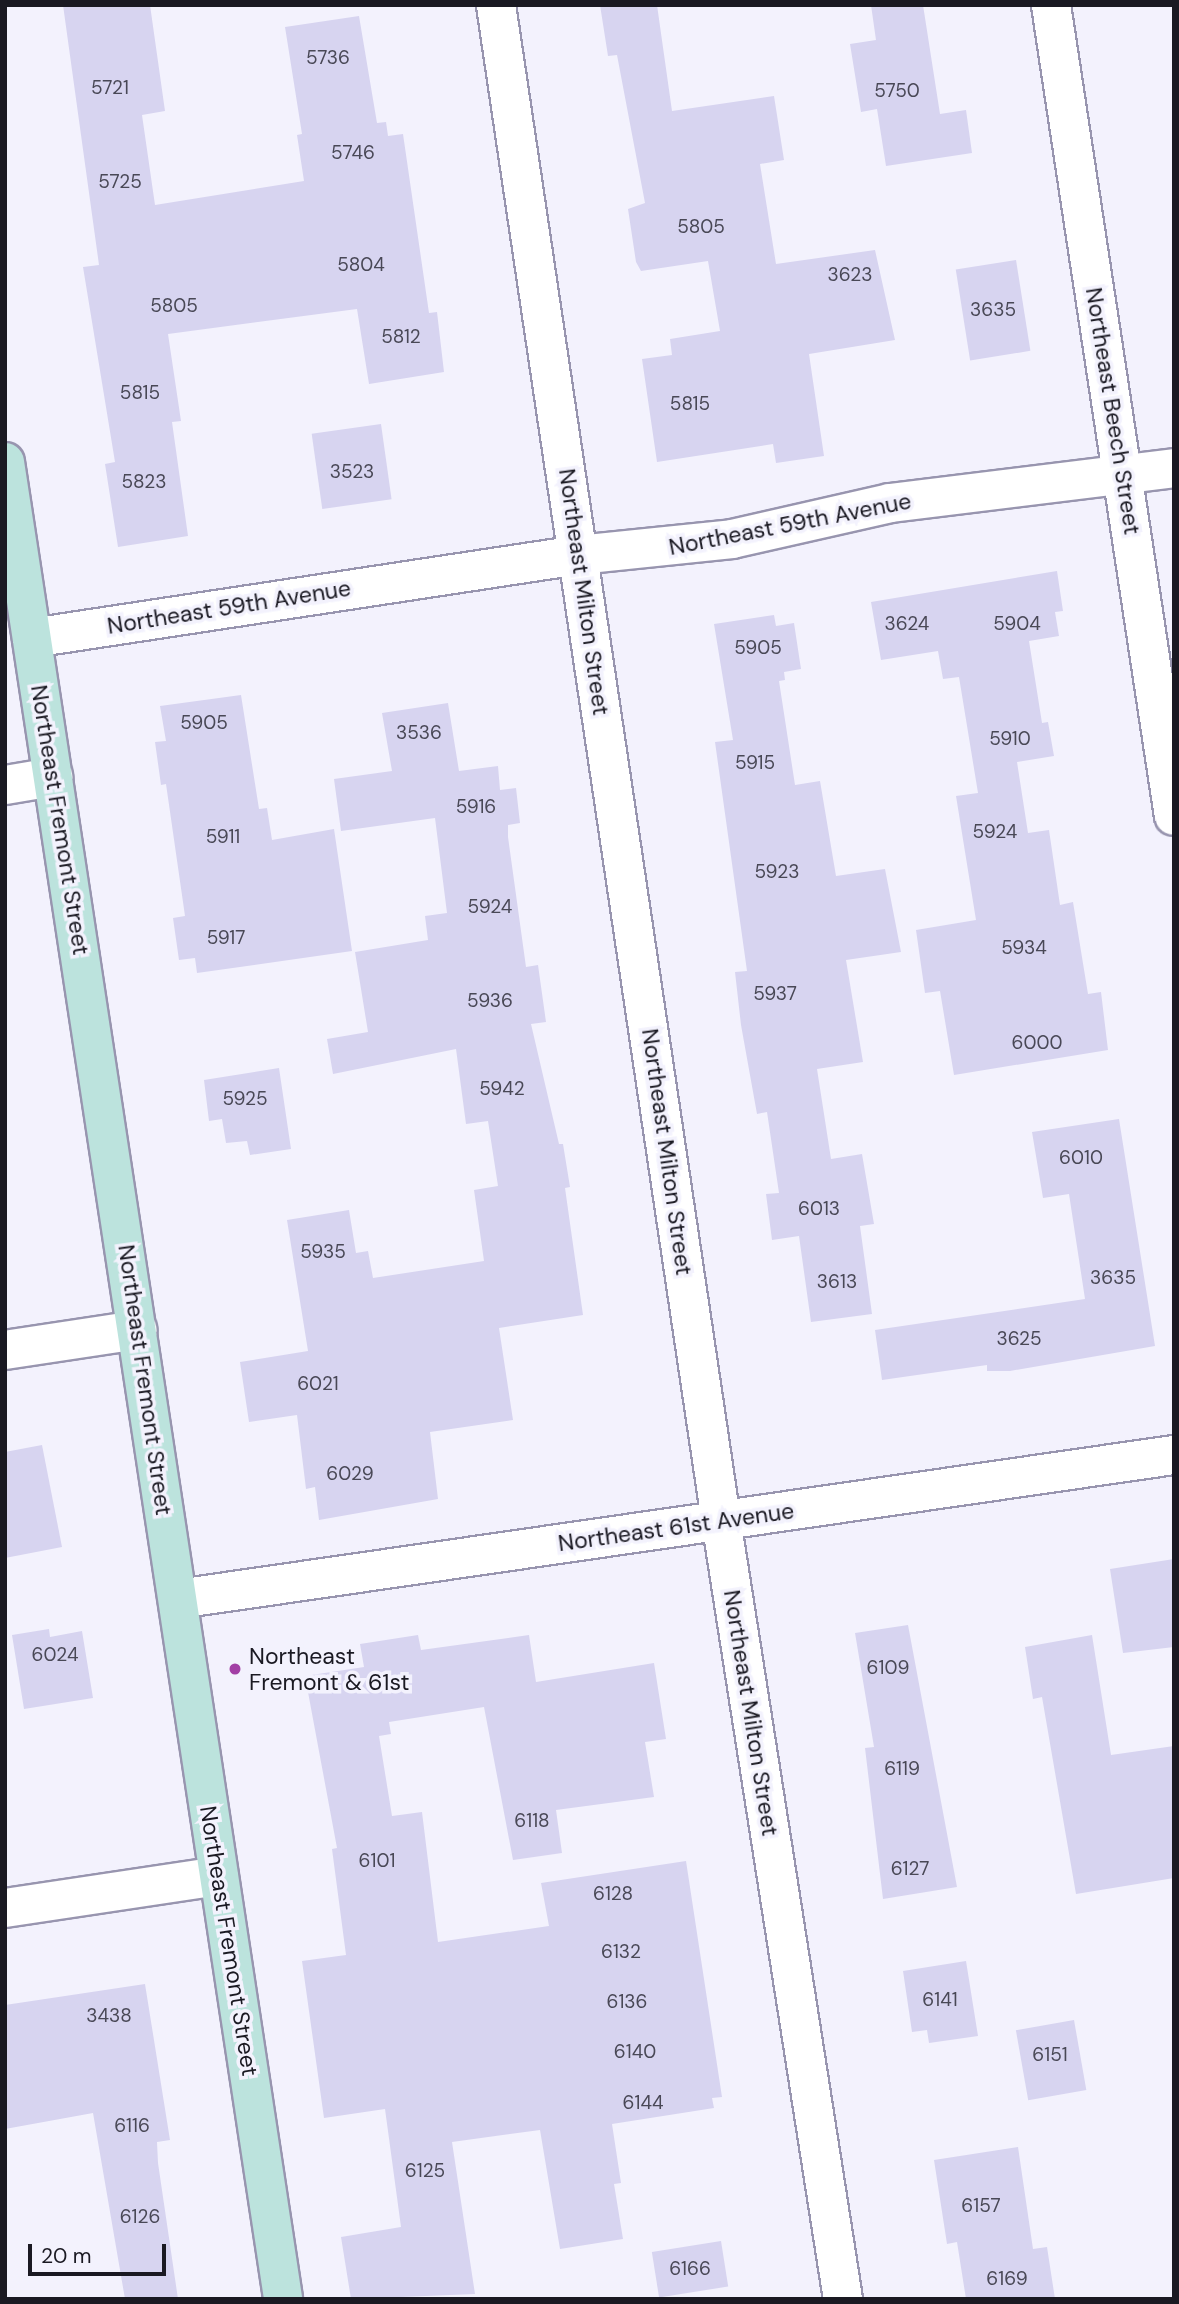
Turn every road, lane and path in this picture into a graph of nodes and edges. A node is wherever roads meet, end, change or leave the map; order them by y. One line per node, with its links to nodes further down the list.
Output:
1 (496, 5): 6 (street, Northeast Milton Street)
2 (1051, 5): 5 (street, Northeast Beech Street)
3 (5, 462): 7 (main road, Northeast Fremont Street)
4 (1174, 468): 5 (street, Northeast 59th Avenue)
5 (1123, 475): 6 (street, Northeast 59th Avenue); 10 (street, Northeast Beech Street)
6 (579, 555): 7 (street, Northeast 59th Avenue); 14 (street, Northeast Milton Street)
7 (32, 638): 8 (main road, Northeast Fremont Street)
8 (53, 777): 9 (street); 11 (main road, Northeast Fremont Street)
9 (5, 785)
10 (1174, 816)
11 (138, 1330): 12 (street); 15 (main road, Northeast Fremont Street)
12 (5, 1350)
13 (1174, 1455): 14 (street, Northeast 61st Avenue)
14 (721, 1520): 15 (street, Northeast 61st Avenue); 19 (street, Northeast Milton Street)
15 (178, 1599): 16 (main road, Northeast Fremont Street)
16 (219, 1876): 17 (street); 18 (main road, Northeast Fremont Street)
17 (5, 1908)
18 (282, 2299)
19 (843, 2299)

